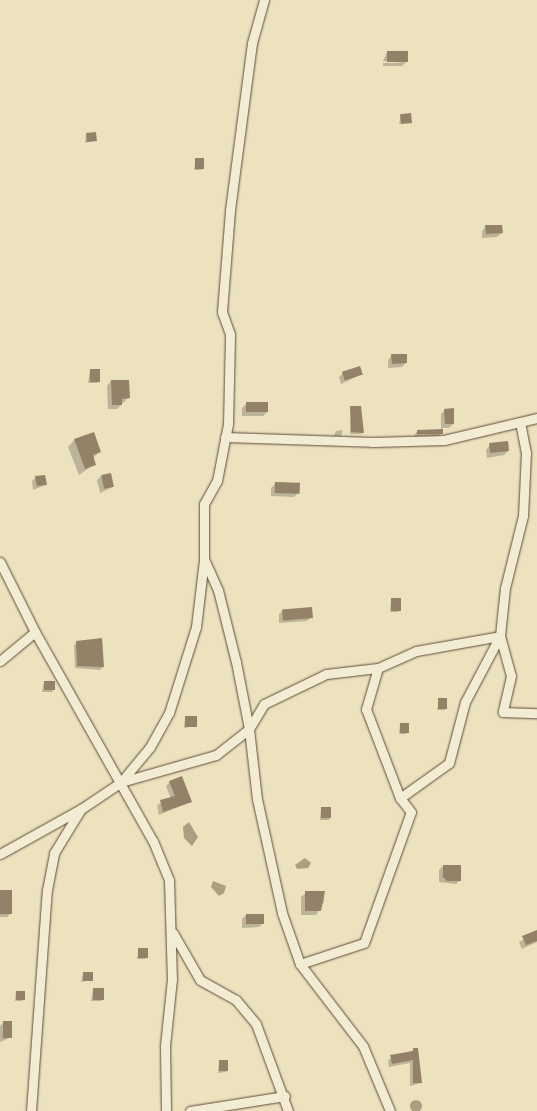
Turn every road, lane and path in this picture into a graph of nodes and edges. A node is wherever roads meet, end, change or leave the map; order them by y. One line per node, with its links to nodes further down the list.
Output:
1 (264, 0): 4 (street)
2 (537, 418): 3 (street)
3 (520, 423): 4 (street); 8 (street)
4 (225, 437): 5 (street)
5 (204, 560): 12 (street); 13 (street)
6 (0, 562): 7 (street)
7 (35, 632): 9 (street); 13 (street)
8 (500, 636): 10 (street); 11 (street); 14 (street)
9 (0, 661)
10 (378, 668): 12 (street); 14 (street)
11 (537, 713)
12 (249, 729): 13 (street); 18 (street)
13 (121, 782): 15 (street); 17 (street)
14 (400, 798): 18 (street)
15 (81, 809): 16 (street); 20 (street)
16 (0, 854)
17 (172, 931): 19 (street); 21 (street)
18 (300, 964): 24 (street)
19 (285, 1096): 22 (street); 23 (street)
20 (31, 1111)
21 (166, 1111)
22 (190, 1111)
23 (288, 1111)
24 (390, 1111)

